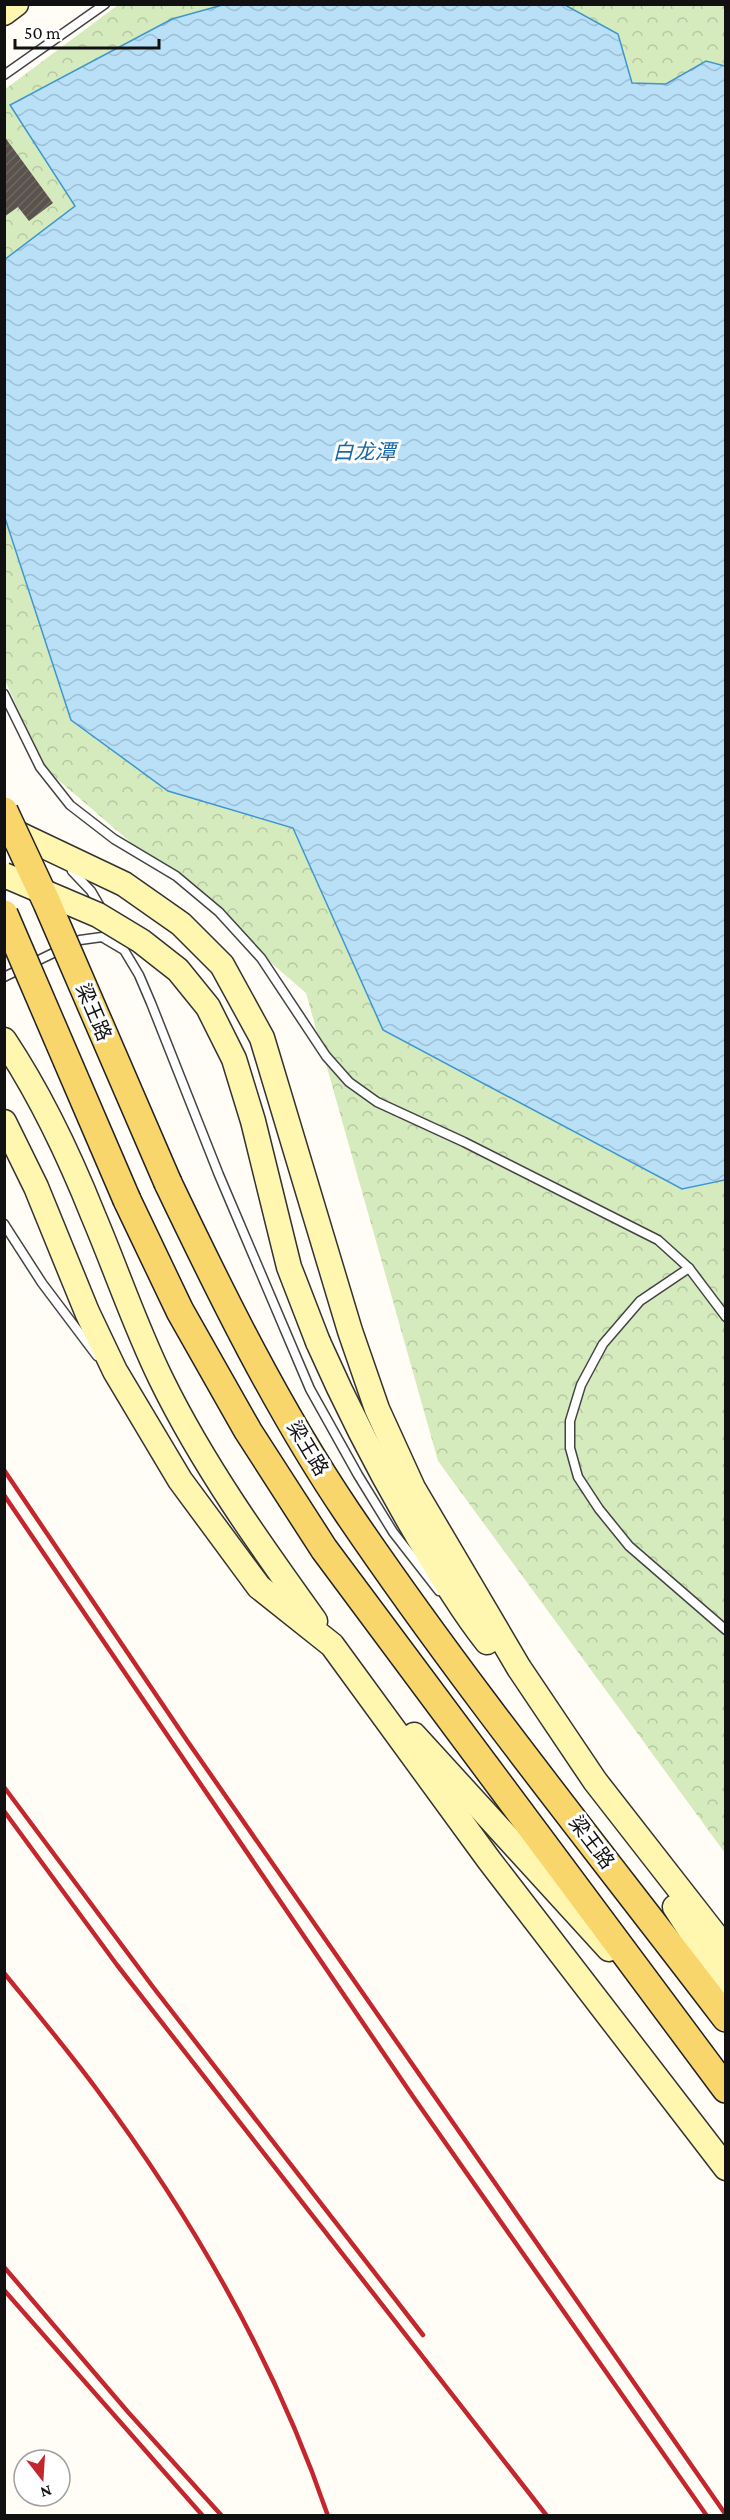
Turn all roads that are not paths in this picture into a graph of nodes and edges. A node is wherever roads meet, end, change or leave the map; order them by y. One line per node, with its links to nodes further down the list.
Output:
1 (16, 4): 3 (street)
2 (105, 4): 4 (lane)
3 (4, 13)
4 (4, 75)
5 (4, 694): 15 (lane)
6 (4, 811): 24 (main road, 梁王路, bridge)
7 (4, 829): 10 (lane); 21 (street)
8 (4, 875): 18 (street, bridge)
9 (4, 914): 25 (main road, 梁王路, bridge)
10 (124, 950): 11 (lane); 18 (lane)
11 (4, 977)
12 (4, 1040): 20 (street, 梁王路)
13 (4, 1122): 17 (street)
14 (4, 1224): 17 (lane)
15 (689, 1268): 16 (lane); 19 (lane)
16 (726, 1317)
17 (133, 1401): 20 (street)
18 (477, 1630): 21 (street)
19 (726, 1630)
20 (332, 1645): 25 (street, 梁王路); 27 (street)
21 (595, 1781): 22 (street); 23 (street)
22 (726, 1949)
23 (726, 1986)
24 (726, 2018)
25 (676, 2023): 26 (main road, 梁王路)
26 (726, 2089)
27 (726, 2168)

